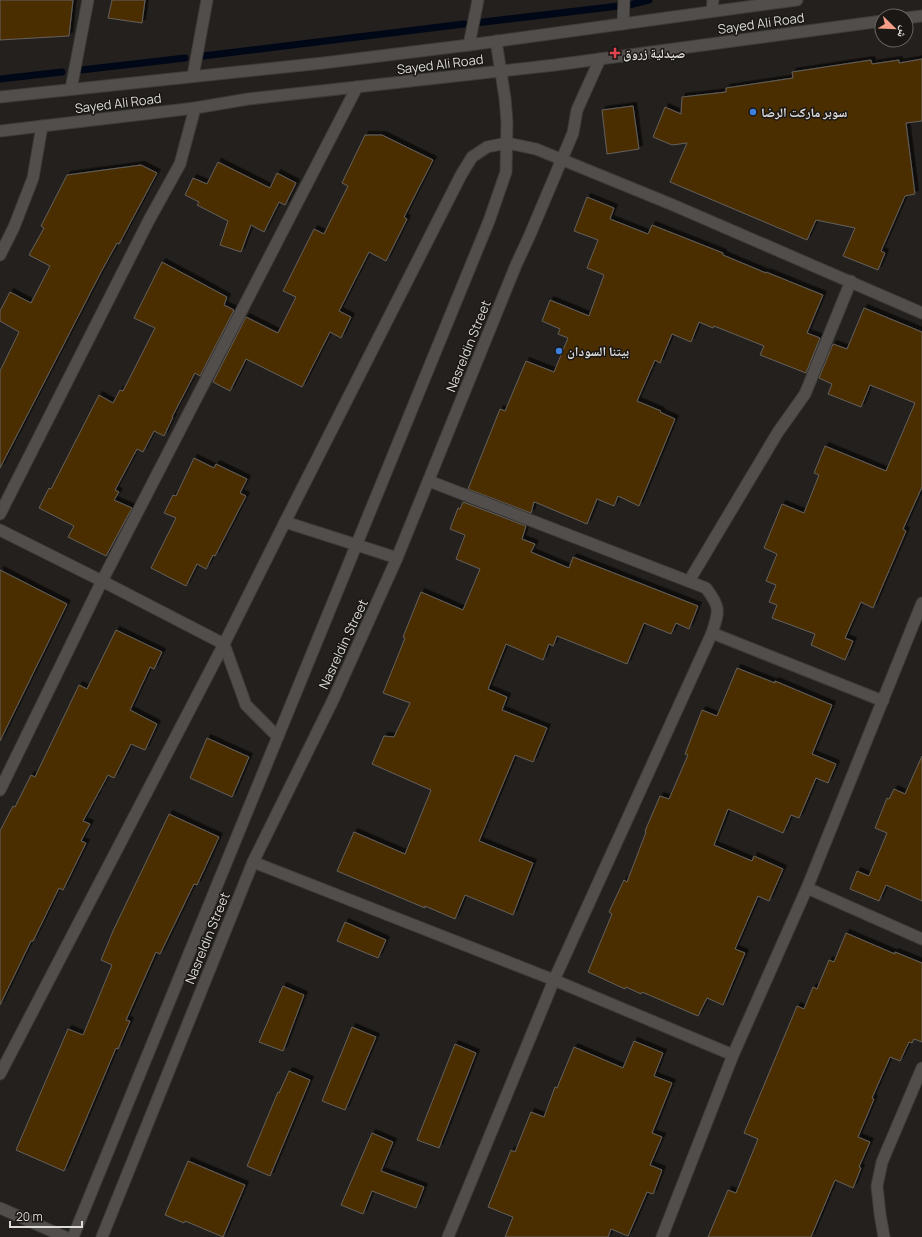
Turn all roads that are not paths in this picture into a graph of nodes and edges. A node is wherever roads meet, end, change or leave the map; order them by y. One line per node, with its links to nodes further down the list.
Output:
1 (88, 0): 16 (street)
2 (207, 0): 14 (street)
3 (478, 0): 11 (street)
4 (624, 0): 9 (street)
5 (714, 0): 7 (street)
6 (797, 0): 7 (street, Sayed Ali Road)
7 (712, 11): 9 (street, Sayed Ali Road)
8 (874, 22): 12 (street, Sayed Ali Road)
9 (622, 24): 10 (street, Sayed Ali Road)
10 (496, 41): 11 (street, Sayed Ali Road); 13 (street, Nasreldin Street)
11 (469, 45): 14 (street, Sayed Ali Road)
12 (600, 59): 13 (street, Sayed Ali Road); 22 (street, Nasreldin Street)
13 (500, 71): 15 (street, Sayed Ali Road); 21 (street, Nasreldin Street)
14 (192, 76): 16 (street, Sayed Ali Road)
15 (357, 87): 18 (street, Sayed Ali Road); 32 (street)
16 (71, 89): 17 (street, Sayed Ali Road)
17 (0, 97)
18 (195, 108): 19 (street, Sayed Ali Road); 27 (street)
19 (42, 126): 20 (street, Sayed Ali Road); 23 (street)
20 (0, 131)
21 (507, 143): 22 (street); 28 (street); 30 (street, Nasreldin Street)
22 (562, 159): 24 (street); 26 (street, Nasreldin Street)
23 (0, 255)
24 (851, 281): 25 (street); 33 (street)
25 (922, 312)
26 (429, 481): 31 (street, Nasreldin Street); 33 (street)
27 (0, 514)
28 (285, 522): 30 (street); 36 (street)
29 (0, 530): 32 (street)
30 (357, 545): 31 (street); 38 (street, Nasreldin Street)
31 (397, 558): 40 (street, Nasreldin Street)
32 (102, 581): 36 (street); 39 (street)
33 (689, 581): 35 (street)
34 (922, 603): 37 (street)
35 (712, 633): 37 (street); 43 (street)
36 (224, 644): 38 (street); 46 (street)
37 (883, 701): 41 (street)
38 (278, 737): 49 (street, Nasreldin Street)
39 (0, 790)
40 (253, 862): 43 (street); 50 (street, Nasreldin Street)
41 (807, 888): 42 (street); 44 (street)
42 (922, 939)
43 (554, 980): 44 (street); 51 (street)
44 (733, 1055): 52 (street)
45 (922, 1068): 53 (street)
46 (0, 1074)
47 (0, 1208): 48 (street)
48 (65, 1237)
49 (73, 1237)
50 (102, 1237)
51 (448, 1237)
52 (662, 1237)
53 (884, 1237)

